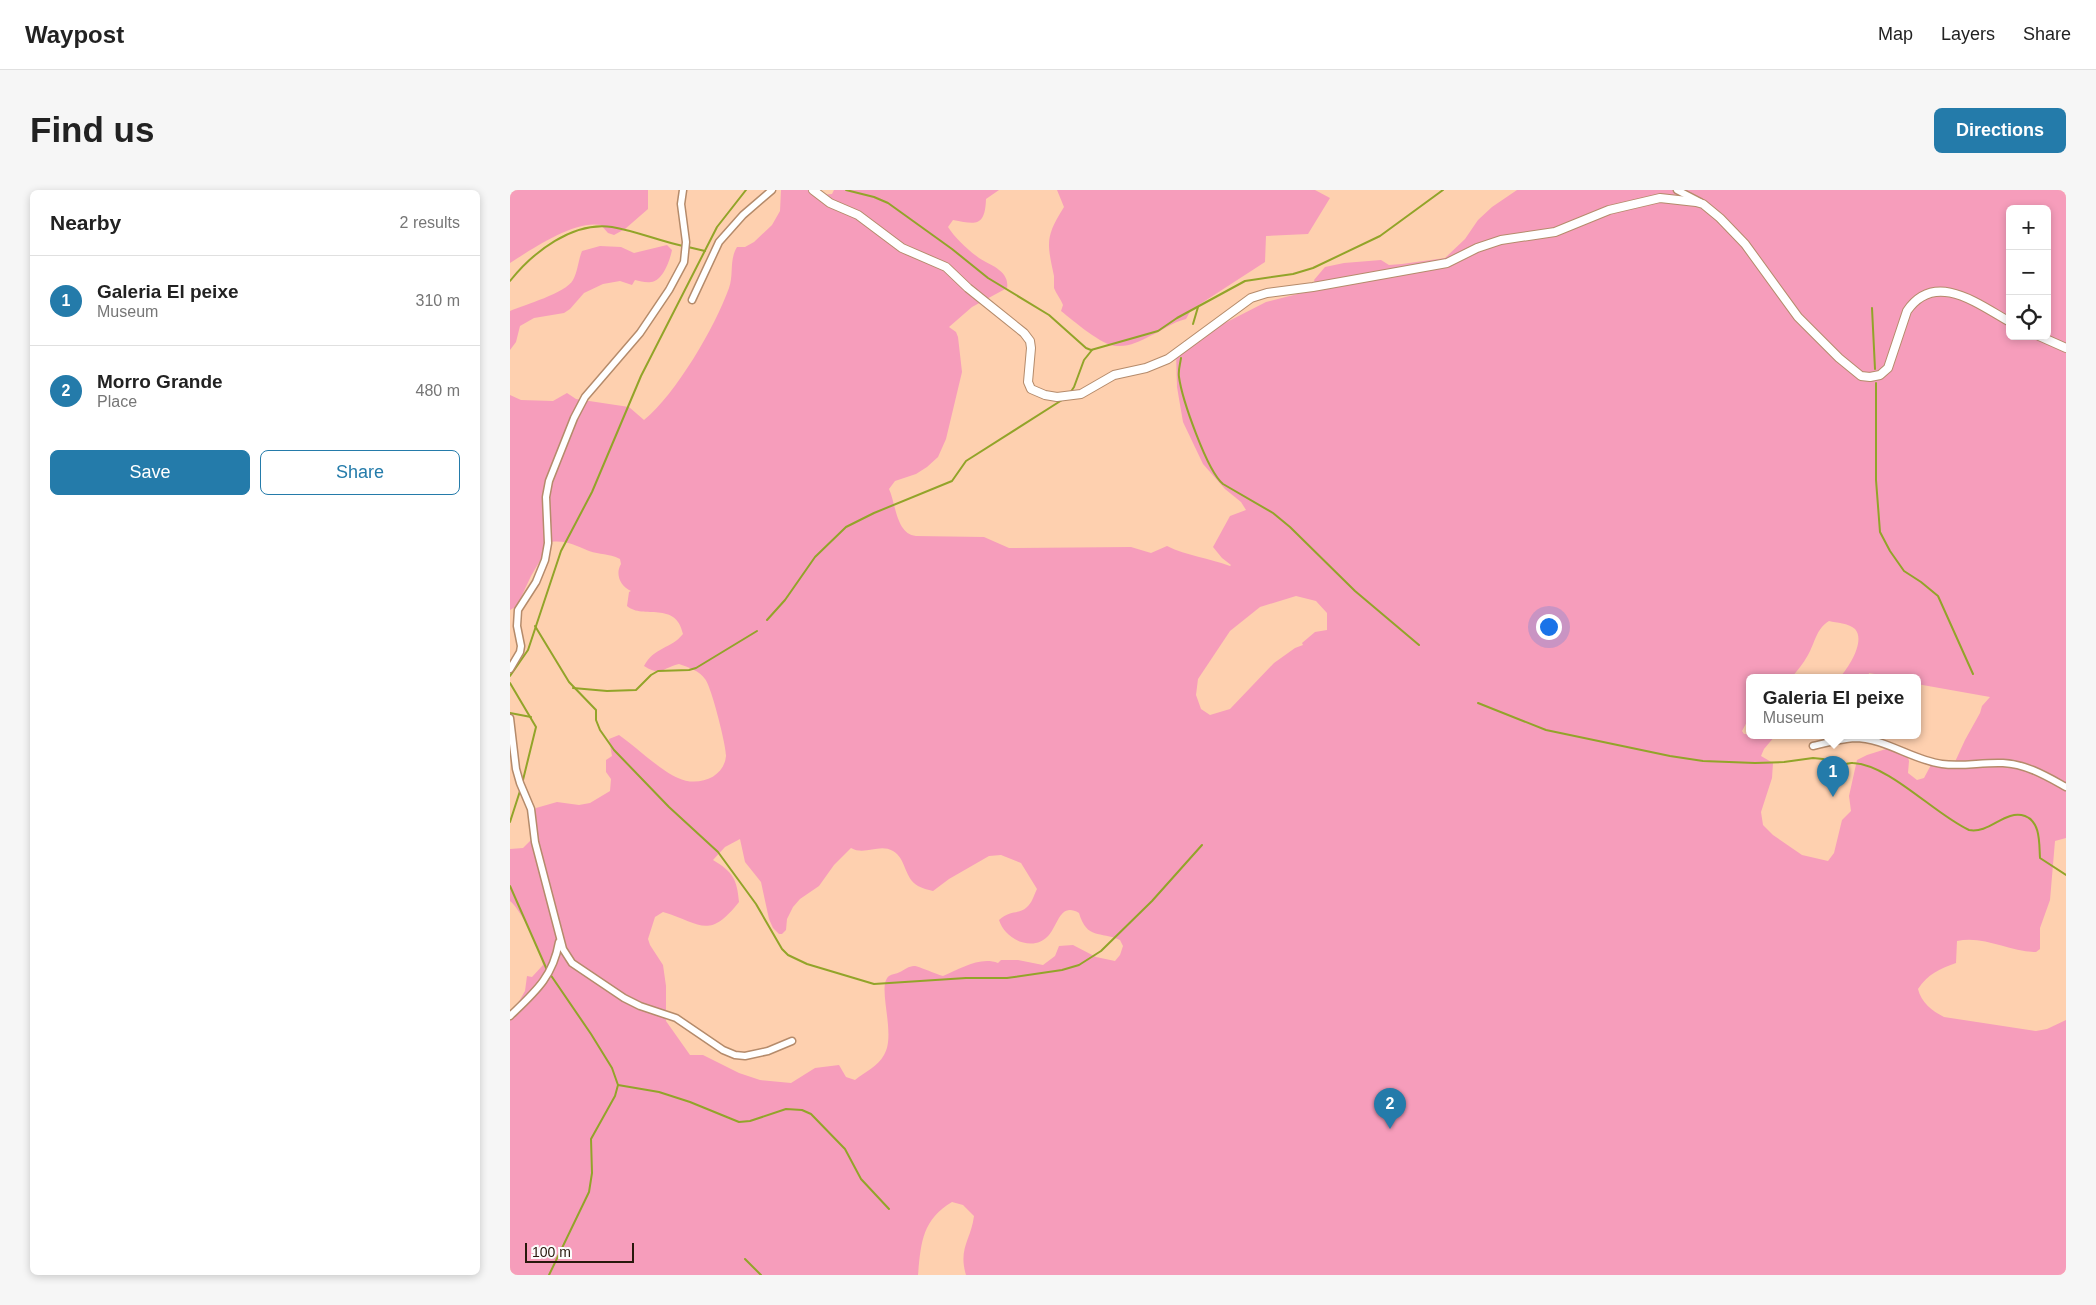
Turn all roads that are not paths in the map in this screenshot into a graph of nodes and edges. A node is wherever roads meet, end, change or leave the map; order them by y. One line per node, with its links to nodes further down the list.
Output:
1 (682, 190): 10 (street)
2 (772, 190): 6 (street)
3 (813, 190): 5 (street)
4 (1677, 190): 5 (street)
5 (1703, 204): 7 (street)
6 (692, 300)
7 (2006, 320)
8 (2048, 340): 9 (street)
9 (2066, 348)
10 (510, 670)
11 (510, 718): 16 (street)
12 (1850, 739): 14 (street)
13 (1863, 739): 15 (street)
14 (1813, 746)
15 (2066, 787)
16 (560, 938): 17 (street); 18 (street)
17 (510, 1016)
18 (792, 1041)

